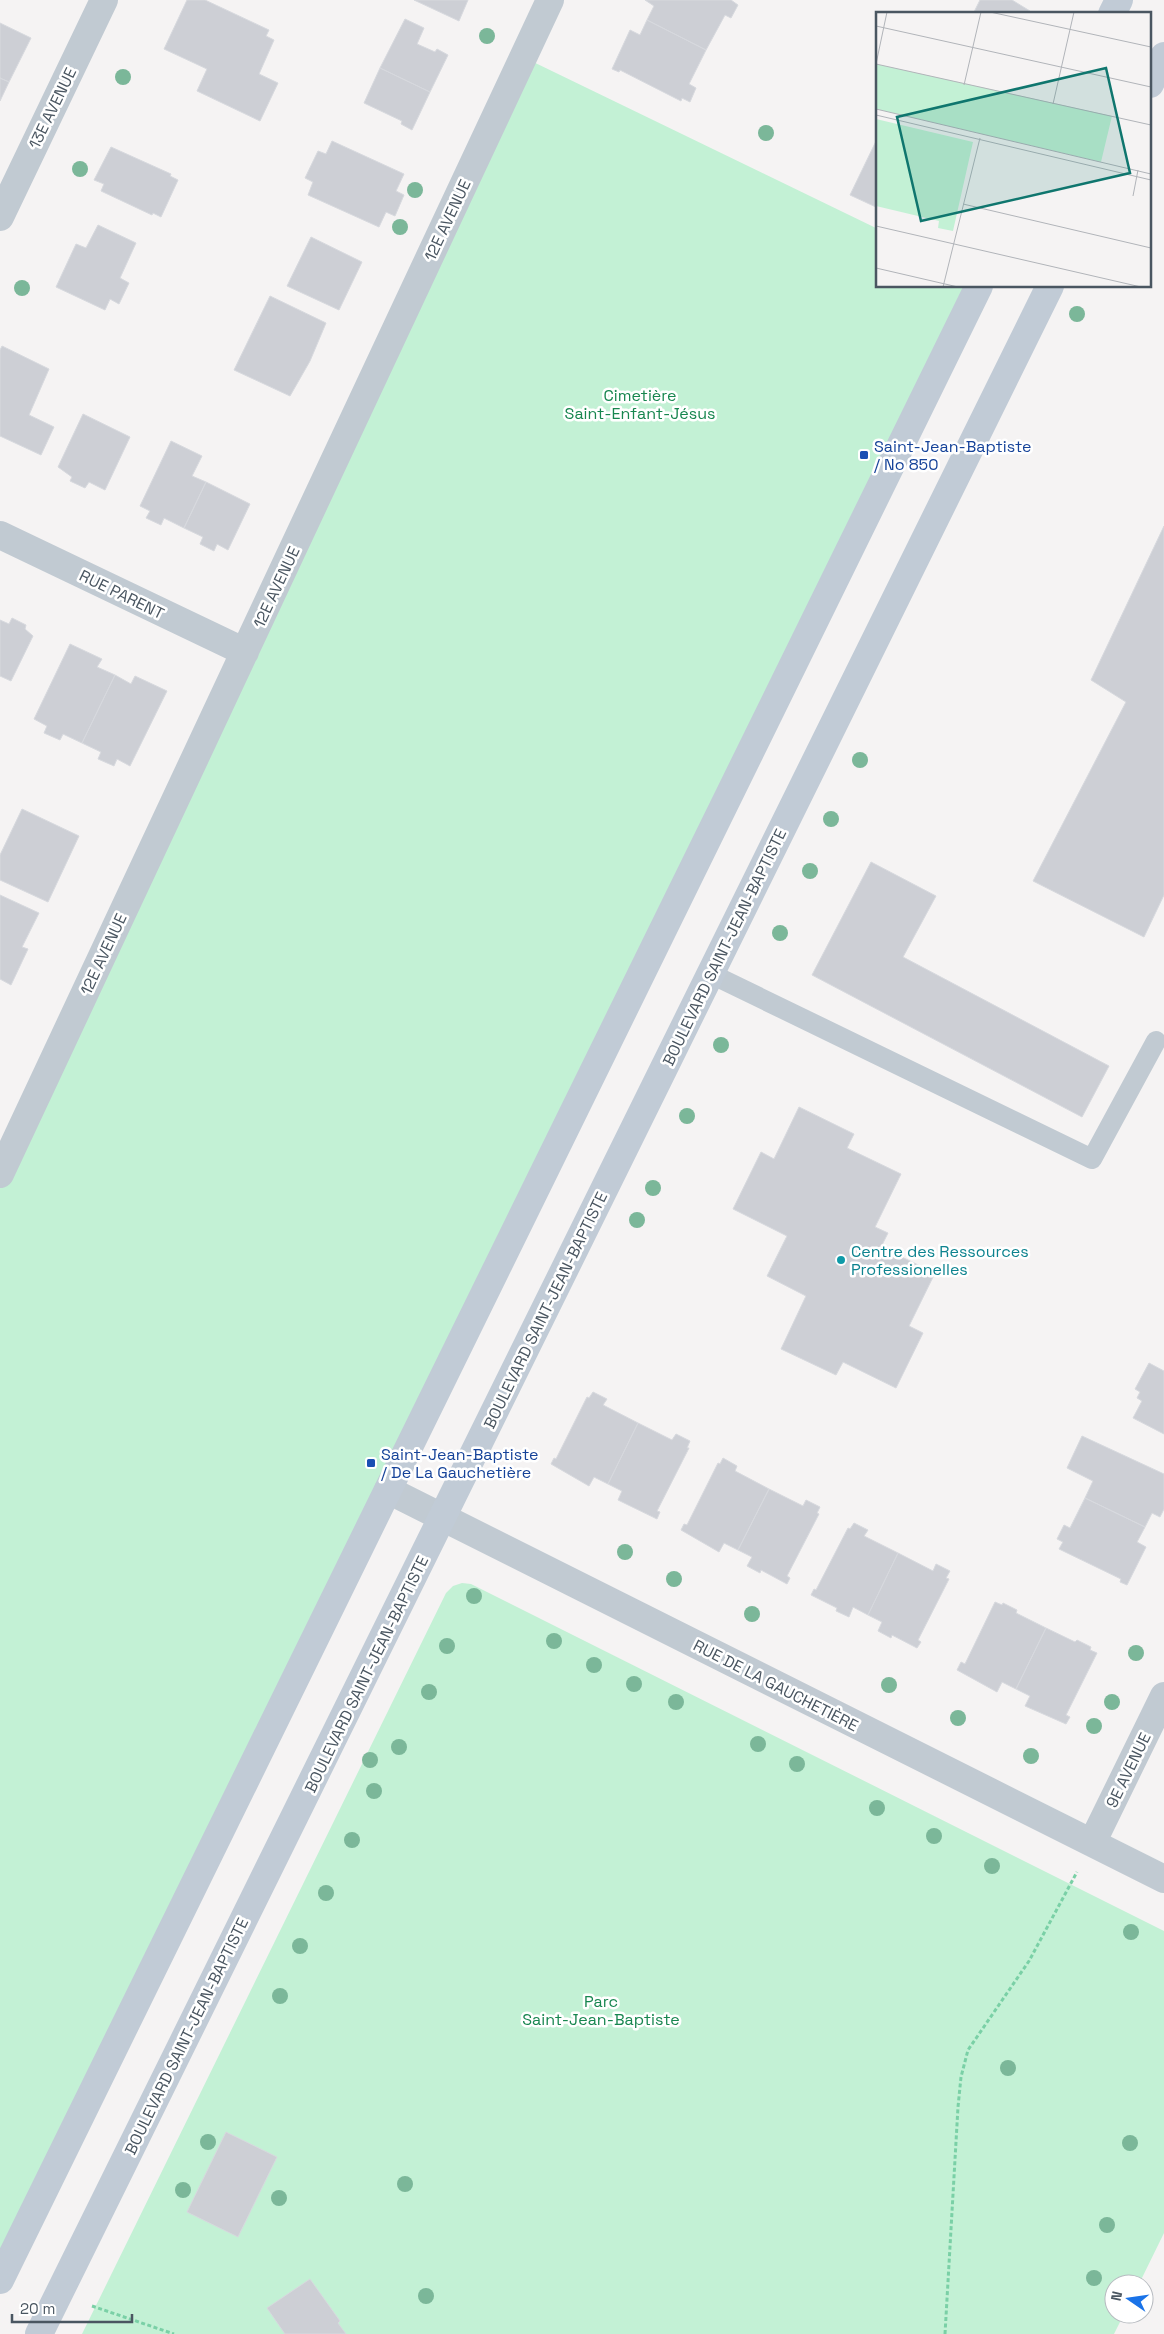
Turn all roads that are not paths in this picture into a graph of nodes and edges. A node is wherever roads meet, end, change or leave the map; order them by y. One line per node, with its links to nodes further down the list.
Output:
1 (104, 0): 7 (street, 13E AVENUE)
2 (550, 0): 11 (street, 12E AVENUE)
3 (1119, 0): 4 (main road)
4 (1113, 12)
5 (1164, 56): 6 (main road)
6 (1152, 80)
7 (0, 217)
8 (978, 288): 15 (main road)
9 (1049, 288): 12 (main road, BOULEVARD SAINT-JEAN-BAPTISTE)
10 (0, 535): 11 (street, RUE PARENT)
11 (245, 652): 14 (street, 12E AVENUE)
12 (711, 974): 13 (lane); 16 (main road, BOULEVARD SAINT-JEAN-BAPTISTE)
13 (1156, 1040)
14 (0, 1174)
15 (388, 1490): 16 (street, RUE DE LA GAUCHETIÈRE); 20 (main road)
16 (443, 1518): 18 (street, RUE DE LA GAUCHETIÈRE); 21 (main road, BOULEVARD SAINT-JEAN-BAPTISTE)
17 (1164, 1696): 18 (street, 9E AVENUE)
18 (1092, 1843): 19 (street, RUE DE LA GAUCHETIÈRE)
19 (1164, 1879)
20 (0, 2280)
21 (38, 2334)

